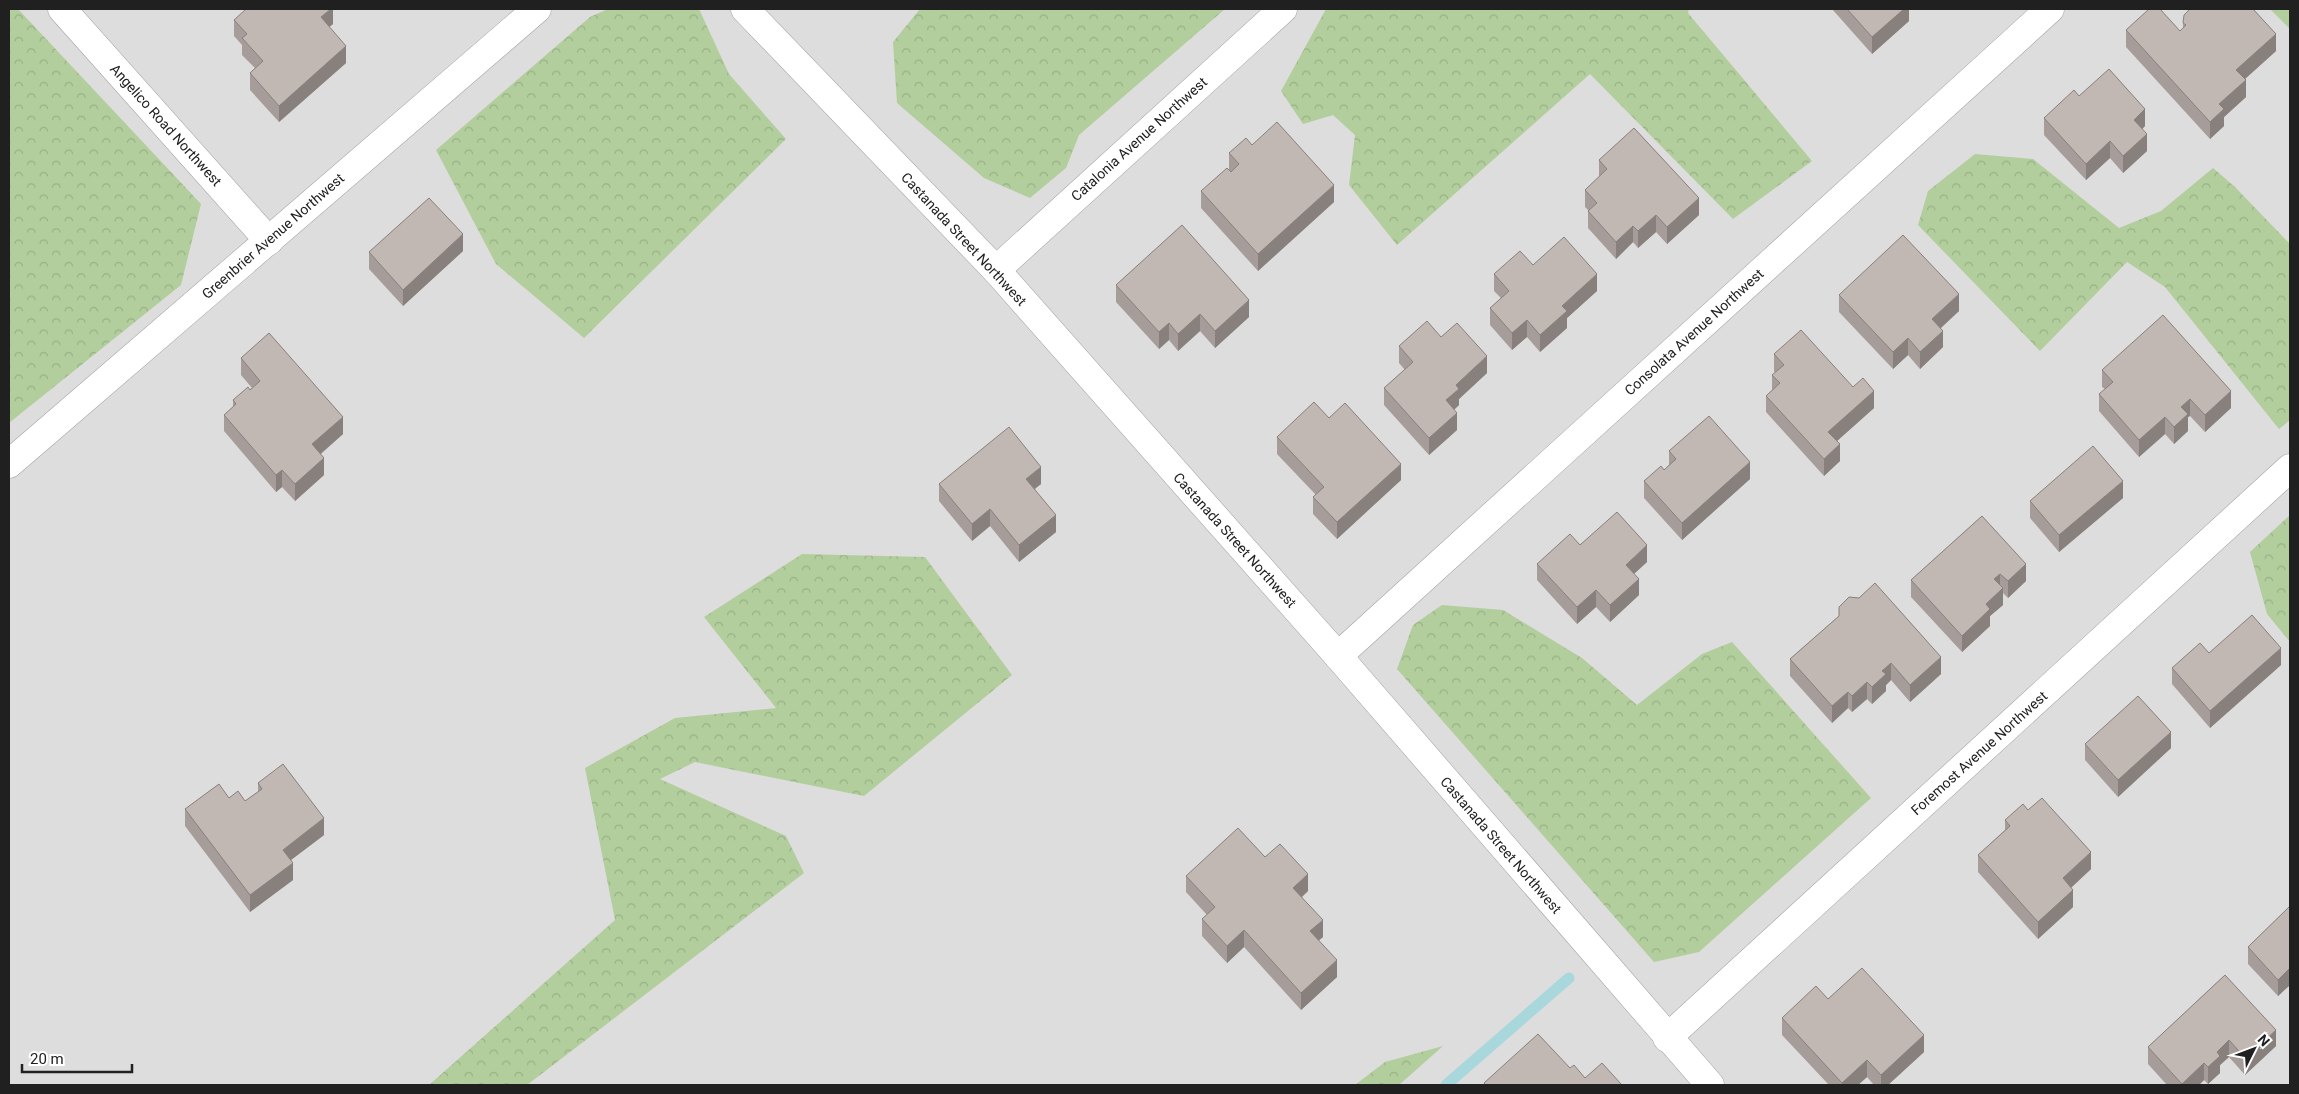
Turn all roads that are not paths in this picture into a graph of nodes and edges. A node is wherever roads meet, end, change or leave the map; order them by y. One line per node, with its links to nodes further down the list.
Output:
1 (62, 9): 6 (street, Angelico Road Northwest)
2 (537, 9): 6 (street, Greenbrier Avenue Northwest)
3 (745, 9): 7 (street, Castanada Street Northwest)
4 (1283, 9): 7 (street, Catalonia Avenue Northwest)
5 (2050, 9): 10 (street, Consolata Avenue Northwest)
6 (269, 240): 8 (street, Greenbrier Avenue Northwest)
7 (996, 270): 10 (street, Castanada Street Northwest)
8 (9, 464)
9 (2290, 468): 11 (street, Foremost Avenue Northwest)
10 (1338, 656): 11 (street, Castanada Street Northwest)
11 (1667, 1038): 12 (street, Castanada Street Northwest)
12 (1710, 1085)

